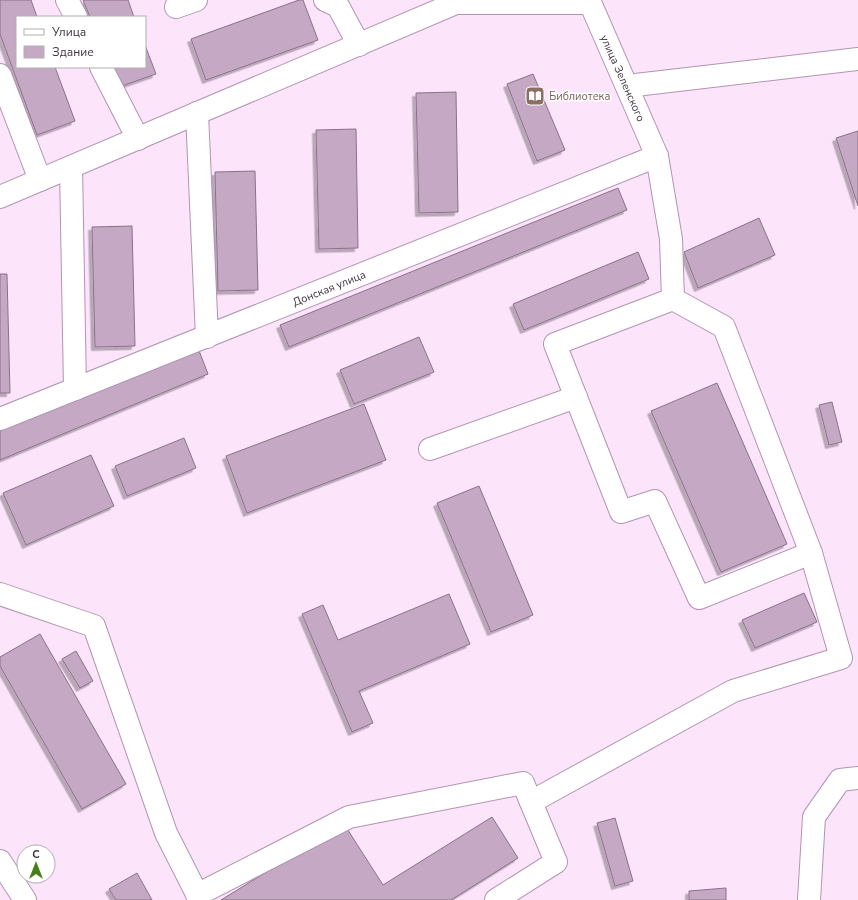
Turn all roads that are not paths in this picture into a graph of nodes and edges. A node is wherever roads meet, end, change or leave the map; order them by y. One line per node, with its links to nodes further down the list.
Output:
1 (67, 0): 4 (street)
2 (325, 0): 5 (street)
3 (590, 2): 5 (street); 9 (street, улица Зеленского)
4 (75, 16)
5 (359, 45): 10 (street)
6 (858, 59): 9 (street)
7 (102, 68): 11 (street)
8 (0, 75): 14 (street)
9 (626, 86): 12 (street, улица Зеленского)
10 (197, 113): 11 (street); 17 (street)
11 (138, 139): 13 (street)
12 (657, 156): 16 (street, улица Зеленского); 17 (street, Донская улица)
13 (71, 167): 14 (street); 18 (street)
14 (40, 180): 15 (street)
15 (0, 197)
16 (673, 299): 19 (street); 22 (street)
17 (207, 337): 18 (street, Донская улица)
18 (75, 389): 20 (street, Донская улица)
19 (576, 397): 21 (street); 22 (street)
20 (0, 419)
21 (430, 449)
22 (810, 552): 25 (street)
23 (0, 594): 27 (street)
24 (858, 778): 30 (street)
25 (531, 802): 27 (street); 29 (street)
26 (0, 861): 28 (street)
27 (198, 898)
28 (26, 900)
29 (496, 900)
30 (809, 900)

